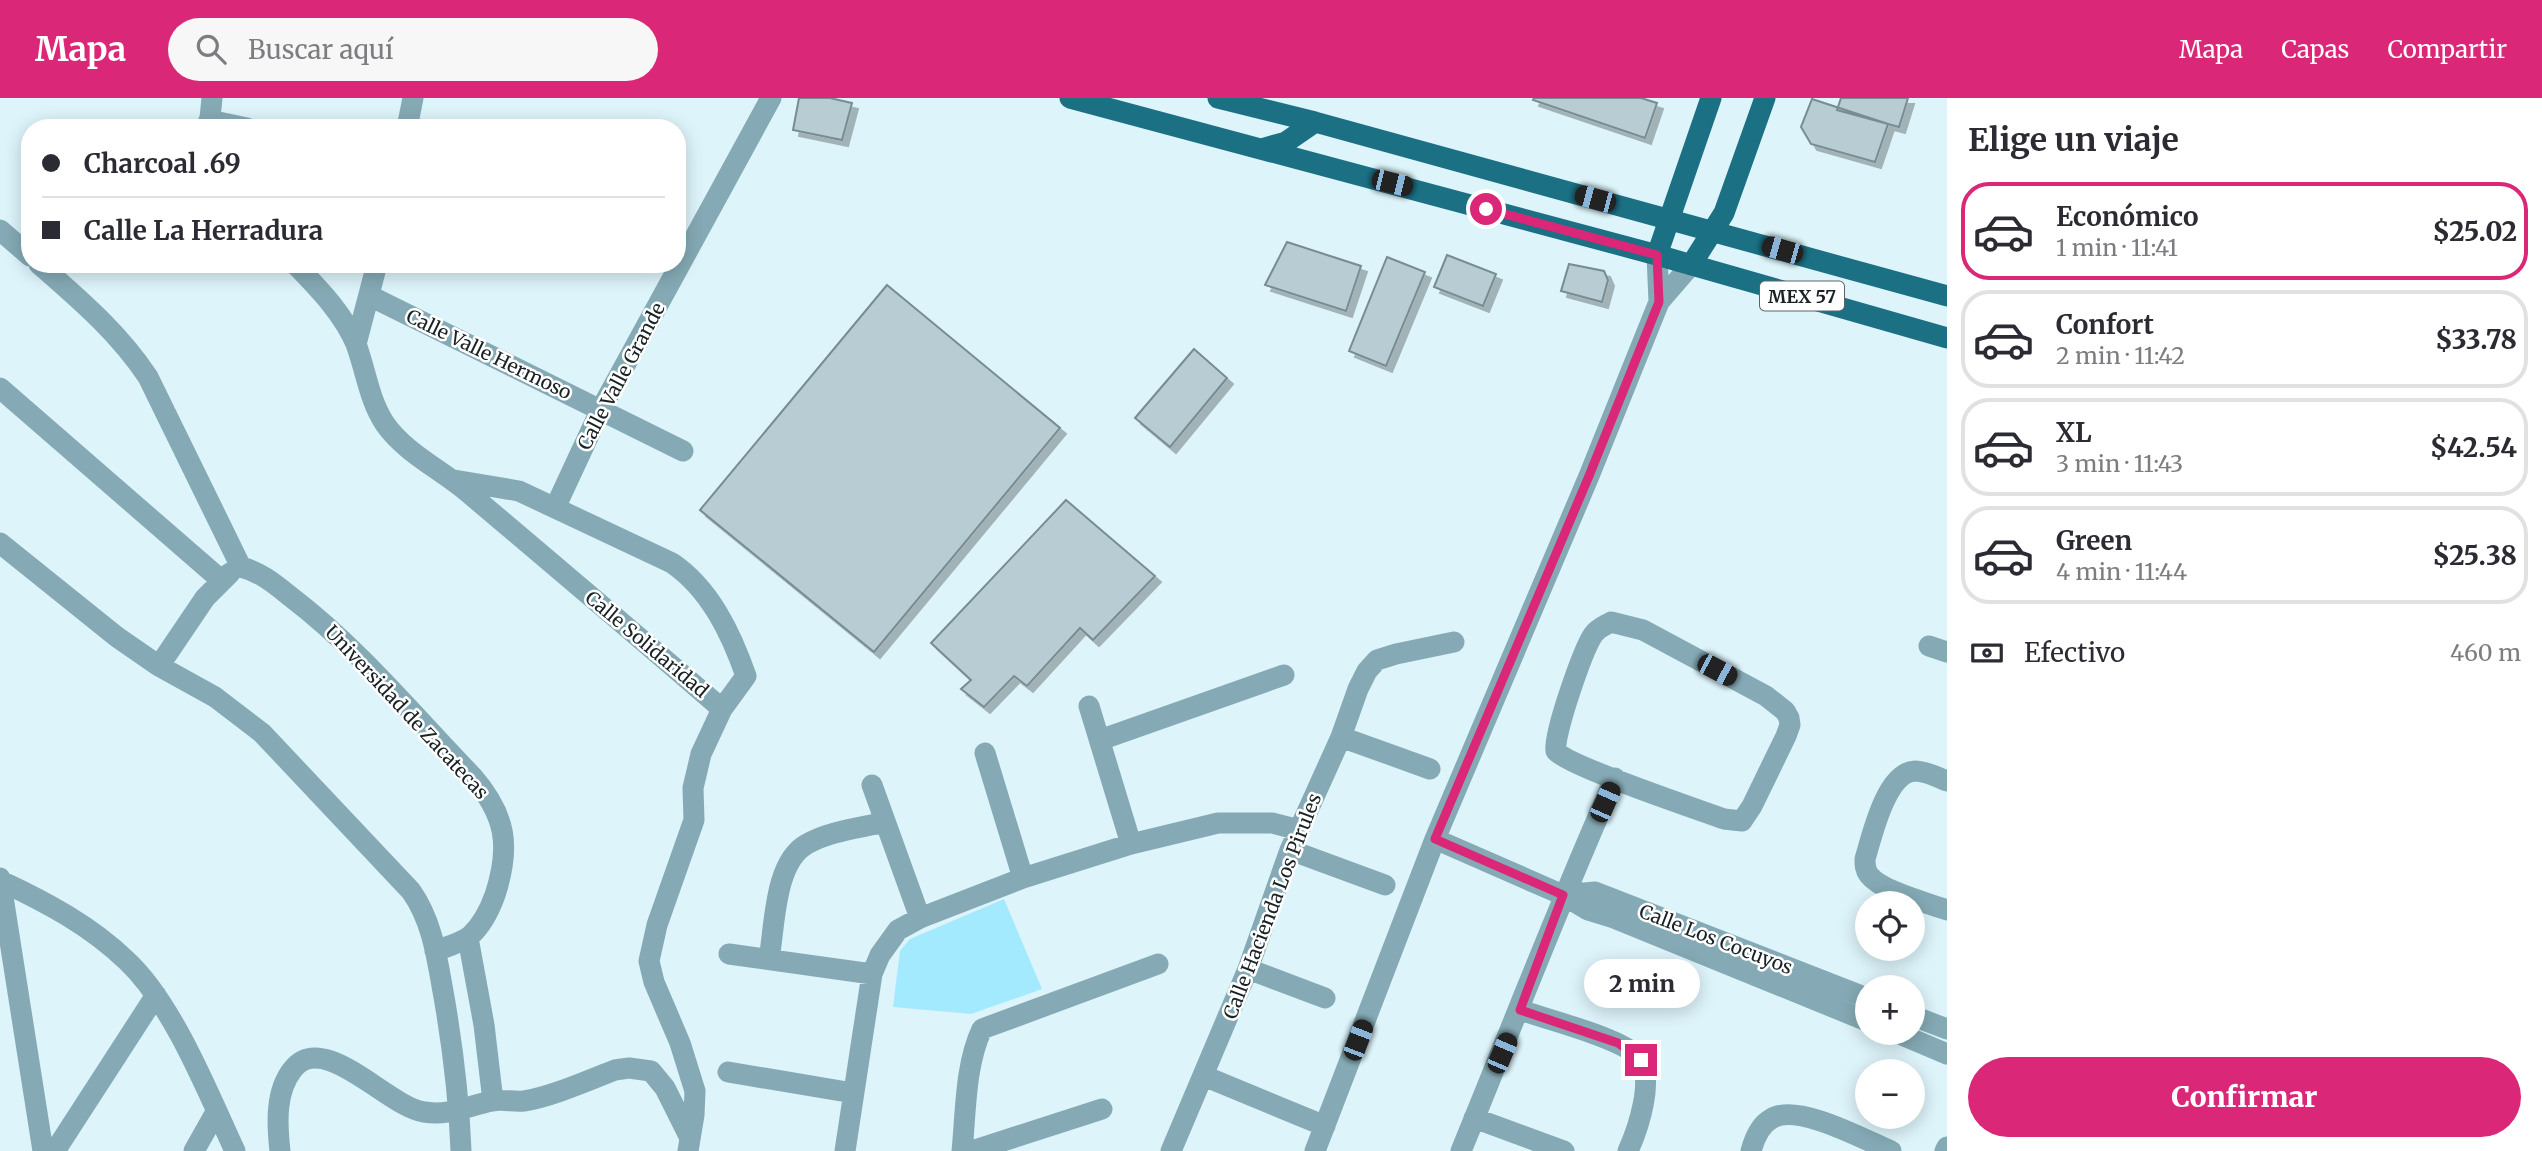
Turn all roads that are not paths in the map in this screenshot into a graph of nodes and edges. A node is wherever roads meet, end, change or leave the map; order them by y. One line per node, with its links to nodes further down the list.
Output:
1 (212, 98): 8 (street)
2 (413, 98): 9 (street)
3 (771, 98): 16 (street, Calle Valle Grande)
4 (1070, 98): 11 (main road, MEX 57)
5 (1218, 98): 10 (main road, MEX 57)
6 (1711, 98): 12 (main road)
7 (1765, 98): 14 (main road)
8 (210, 119)
9 (409, 119)
10 (1315, 122): 11 (main road); 12 (main road, MEX 57)
11 (1260, 150): 17 (main road, MEX 57)
12 (1670, 219): 14 (main road, MEX 57); 17 (main road)
13 (0, 230): 15 (street)
14 (1714, 231): 18 (main road); 24 (main road, MEX 57)
15 (21, 248)
16 (686, 254)
17 (1657, 255): 18 (main road, MEX 57); 25 (street)
18 (1691, 265): 25 (street); 26 (main road, MEX 57)
19 (49, 273): 34 (street)
20 (303, 273): 27 (street)
21 (375, 273): 23 (street)
22 (675, 273): 29 (street, Calle Valle Grande)
23 (370, 296): 27 (street); 29 (street, Calle Valle Hermoso)
24 (1947, 296)
25 (1659, 302): 50 (street)
26 (1947, 338)
27 (356, 344): 31 (street, Calle Solidaridad)
28 (0, 388): 35 (street)
29 (601, 409): 30 (street, Calle Valle Hermoso); 32 (street, Calle Valle Grande)
30 (683, 451)
31 (454, 481): 32 (street); 40 (street, Calle Solidaridad)
32 (555, 508): 40 (street)
33 (0, 543): 37 (street)
34 (241, 567): 35 (street); 59 (street, Universidad de Zacatecas)
35 (221, 580): 37 (street)
36 (1454, 642): 41 (street, Calle Hacienda Los Pirules)
37 (159, 666): 60 (street)
38 (1284, 675): 42 (street)
39 (1089, 706): 42 (street)
40 (722, 709): 84 (street, Calle Solidaridad)
41 (1342, 737): 44 (street); 49 (street, Calle Hacienda Los Pirules)
42 (1100, 740): 51 (street)
43 (985, 752): 53 (street)
44 (1430, 769)
45 (1615, 778): 45 (street); 56 (street)
46 (1947, 781): 57 (street)
47 (872, 785): 48 (street)
48 (885, 822): 58 (street); 62 (street)
49 (1299, 830): 51 (street); 52 (street, Calle Hacienda Los Pirules)
50 (1435, 839): 56 (street, Calle Los Cocuyos); 83 (street)
51 (1131, 844): 53 (street)
52 (1290, 850): 55 (street); 64 (street, Calle Hacienda Los Pirules)
53 (1023, 878): 58 (street)
54 (0, 879): 67 (street); 85 (street)
55 (1385, 885)
56 (1563, 895): 66 (street, Calle Los Cocuyos); 69 (street); 70 (street, Calle Los Cocuyos)
57 (1947, 910)
58 (920, 918): 65 (street)
59 (468, 938): 60 (street); 78 (street)
60 (435, 951): 80 (street)
61 (729, 954): 62 (street)
62 (769, 959): 65 (street)
63 (1158, 964): 92 (street)
64 (1248, 969): 68 (street); 76 (street, Calle Hacienda Los Pirules)
65 (872, 974): 77 (street)
66 (1855, 993)
67 (156, 995): 81 (street); 86 (street)
68 (1325, 998)
69 (1520, 1010): 82 (street); 98 (street)
70 (1855, 1016)
71 (1925, 1021): 72 (street)
72 (1947, 1029)
73 (1925, 1045): 74 (street)
74 (1947, 1054)
75 (728, 1072): 77 (street)
76 (1204, 1076): 83 (street); 94 (street, Calle Hacienda Los Pirules)
77 (853, 1093): 91 (street)
78 (493, 1101): 80 (street); 84 (street)
79 (1102, 1108): 93 (street)
80 (460, 1111): 89 (street); 90 (street)
81 (216, 1112): 87 (street); 88 (street)
82 (1474, 1118): 96 (street); 97 (street)
83 (1325, 1126): 95 (street)
84 (689, 1144)
85 (43, 1151)
86 (55, 1151)
87 (194, 1151)
88 (235, 1151)
89 (280, 1151)
90 (461, 1151)
91 (845, 1151)
92 (962, 1151)
93 (972, 1151)
94 (1171, 1151)
95 (1315, 1151)
96 (1461, 1151)
97 (1564, 1151)
98 (1628, 1151)
99 (1751, 1151): 100 (street)
100 (1891, 1151)

